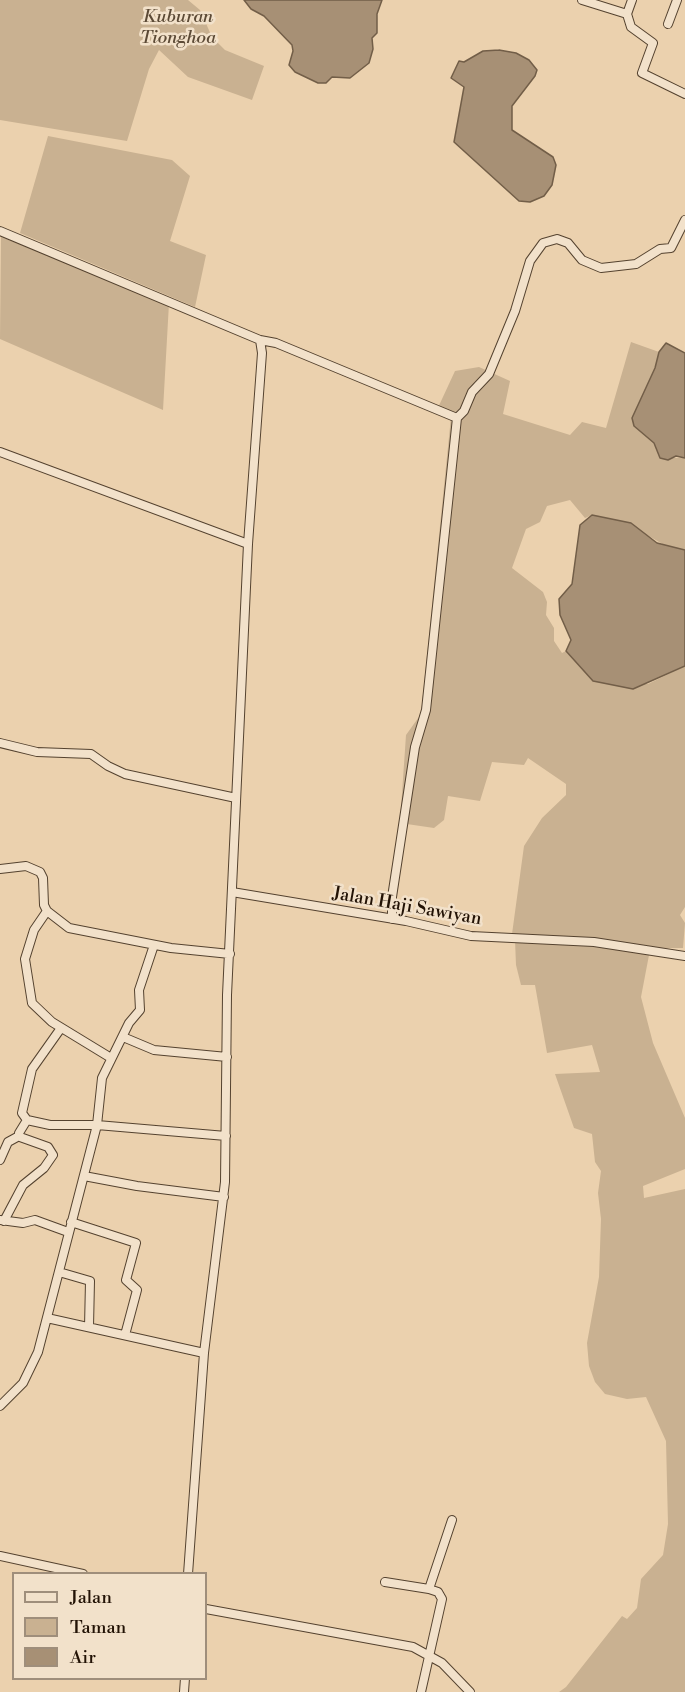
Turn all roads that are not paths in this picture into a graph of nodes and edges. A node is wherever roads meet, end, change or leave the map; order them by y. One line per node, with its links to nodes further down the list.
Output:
1 (582, 0): 4 (street)
2 (632, 0): 4 (street)
3 (677, 0): 5 (street)
4 (627, 14): 6 (street)
5 (668, 24)
6 (685, 94)
7 (685, 220): 10 (street)
8 (0, 231): 9 (street)
9 (260, 340): 10 (street); 12 (street)
10 (457, 418): 18 (street)
11 (0, 452): 12 (street)
12 (248, 544): 14 (street)
13 (0, 743): 14 (street)
14 (236, 798): 16 (street)
15 (0, 869): 17 (street)
16 (232, 891): 18 (street, Jalan Haji Sawiyan); 20 (street)
17 (47, 911): 19 (street); 22 (street)
18 (392, 919): 21 (street, Jalan Haji Sawiyan)
19 (154, 945): 20 (street); 23 (street)
20 (230, 954): 24 (street)
21 (685, 956)
22 (61, 1028): 25 (street); 26 (street)
23 (123, 1037): 24 (street); 25 (street)
24 (227, 1057): 29 (street)
25 (111, 1058): 27 (street)
26 (27, 1120): 27 (street); 28 (street)
27 (97, 1125): 29 (street); 31 (street)
28 (19, 1136): 30 (street); 33 (street)
29 (226, 1136): 32 (street)
30 (0, 1160)
31 (84, 1176): 32 (street); 34 (street)
32 (224, 1197): 40 (street)
33 (2, 1220): 35 (street)
34 (71, 1222): 35 (street); 39 (street)
35 (68, 1232): 36 (street)
36 (59, 1272): 37 (street); 38 (street)
37 (47, 1318): 38 (street); 41 (street)
38 (89, 1327): 39 (street)
39 (125, 1335): 40 (street)
40 (204, 1353): 45 (street)
41 (0, 1406)
42 (452, 1520): 47 (street)
43 (0, 1556): 44 (street)
44 (74, 1572)
45 (188, 1572)
46 (385, 1582): 47 (street)
47 (429, 1588): 49 (street)
48 (207, 1610): 49 (street)
49 (431, 1655): 50 (street); 51 (street)
50 (421, 1692)
51 (470, 1692)

